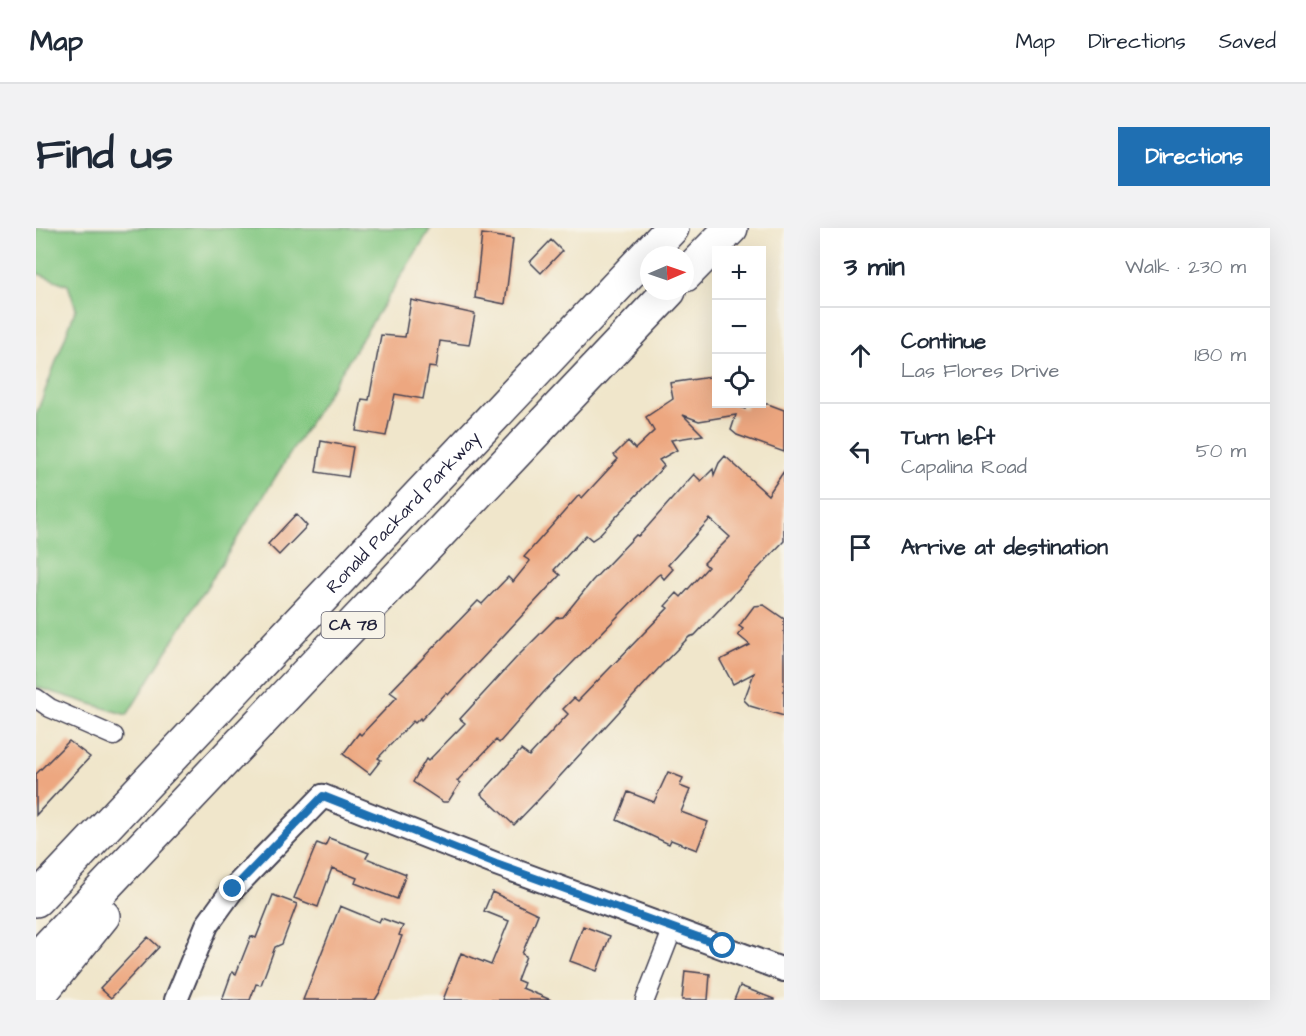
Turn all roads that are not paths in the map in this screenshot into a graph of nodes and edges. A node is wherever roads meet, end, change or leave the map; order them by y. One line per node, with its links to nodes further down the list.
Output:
1 (672, 228): 8 (highway, Ronald Packard Parkway / CA 78)
2 (731, 228): 3 (highway)
3 (694, 266)
4 (661, 300): 6 (highway, CA 78)
5 (36, 699): 7 (street)
6 (261, 724): 10 (highway, CA 78); 12 (highway)
7 (114, 736)
8 (36, 900)
9 (673, 928): 11 (street); 13 (street); 14 (street)
10 (36, 959)
11 (784, 970)
12 (36, 999)
13 (176, 1000)
14 (645, 1000)

